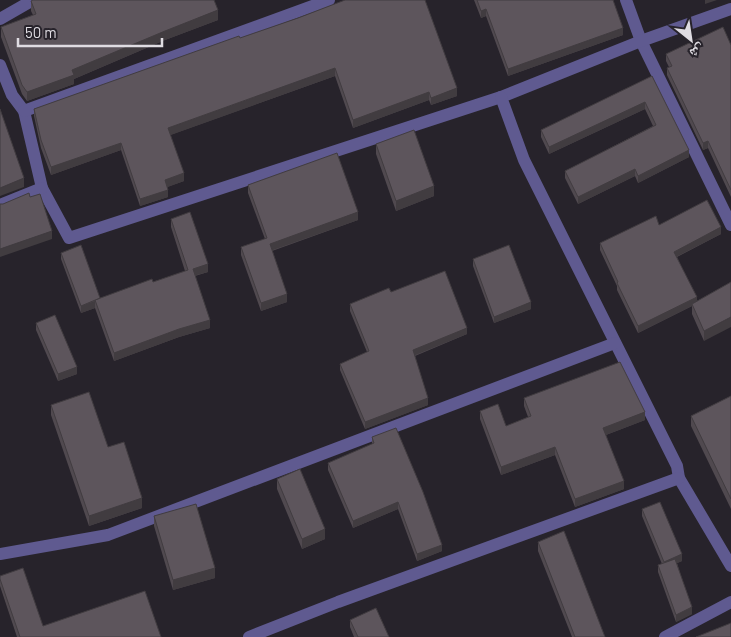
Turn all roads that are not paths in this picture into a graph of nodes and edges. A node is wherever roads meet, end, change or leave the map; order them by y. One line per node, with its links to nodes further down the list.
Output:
1 (33, 0): 5 (street)
2 (330, 0): 9 (street)
3 (626, 0): 6 (street)
4 (731, 9): 6 (street)
5 (0, 18)
6 (641, 41): 8 (street); 12 (street)
7 (0, 65): 9 (street)
8 (501, 97): 10 (street); 13 (street)
9 (24, 111): 10 (street)
10 (42, 188): 11 (street)
11 (0, 205)
12 (731, 225)
13 (616, 343): 14 (street); 15 (street)
14 (679, 478): 16 (street); 18 (street)
15 (0, 554)
16 (731, 566)
17 (731, 602): 19 (street)
18 (249, 637)
19 (665, 637)

